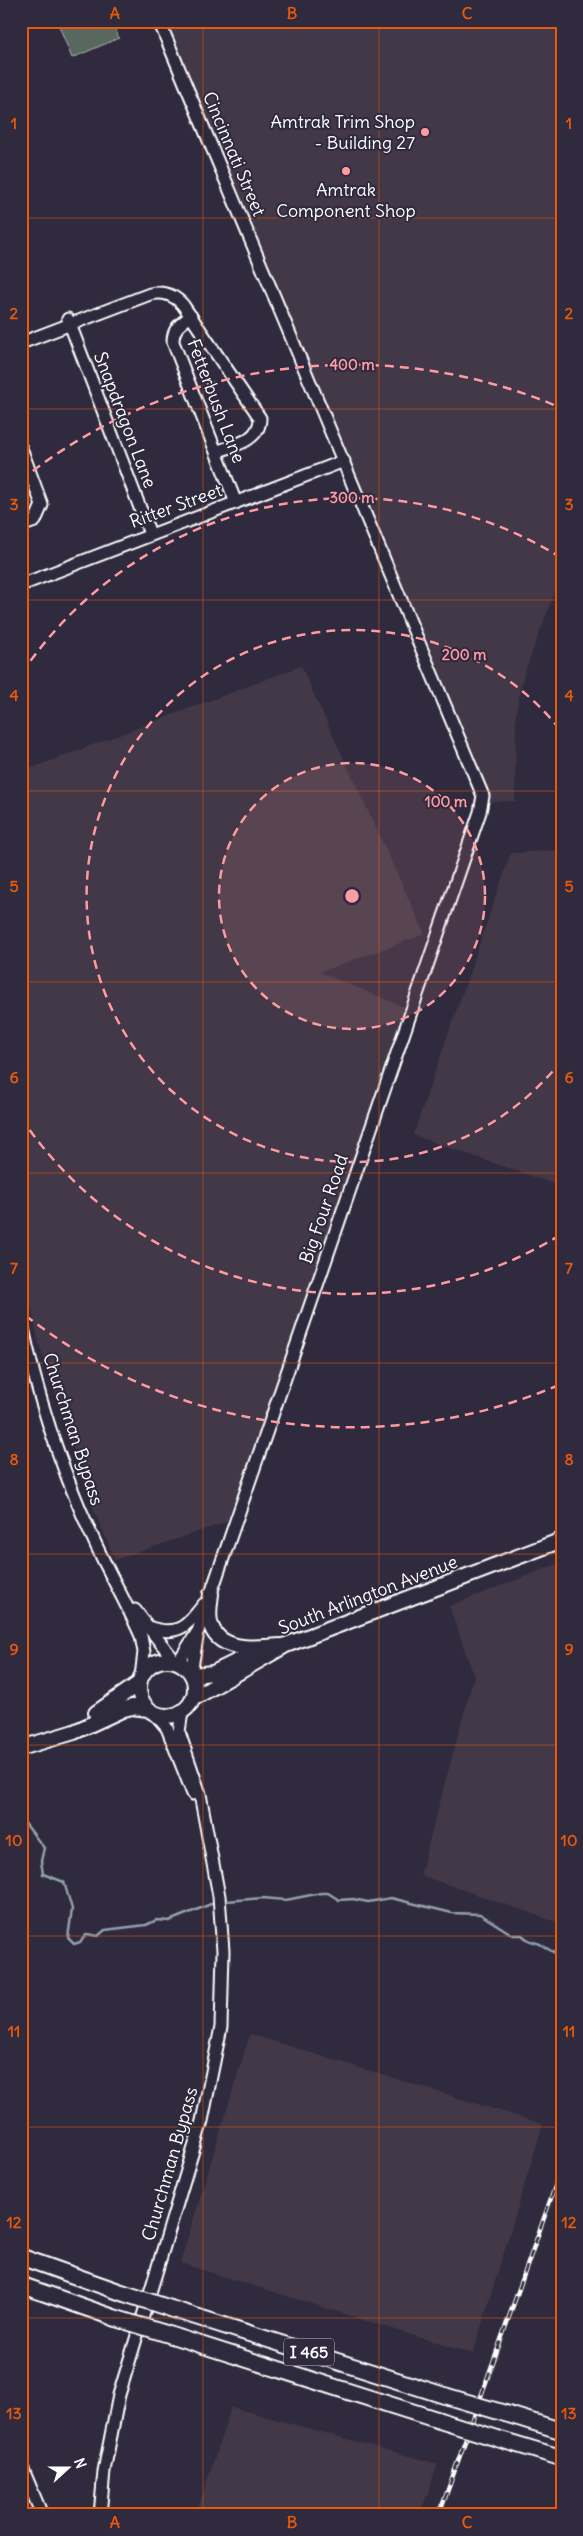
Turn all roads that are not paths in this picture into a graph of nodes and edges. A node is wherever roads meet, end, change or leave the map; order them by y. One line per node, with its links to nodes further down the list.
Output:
1 (159, 21): 7 (street, Cincinnati Street)
2 (191, 316): 3 (street); 6 (street, Fetterbush Lane); 6 (street)
3 (69, 321): 4 (street); 10 (street, Snapdragon Lane)
4 (21, 343)
5 (21, 448): 9 (street)
6 (216, 452): 8 (street, Fetterbush Lane)
7 (344, 461): 8 (street, Ritter Street); 12 (street, Cincinnati Street)
8 (236, 503): 10 (street, Ritter Street)
9 (21, 526)
10 (150, 534): 11 (street, Ritter Street)
11 (21, 585)
12 (483, 800): 16 (street, Big Four Road)
13 (21, 1320): 15 (street, Churchman Bypass)
14 (562, 1540): 19 (main road, South Arlington Avenue)
15 (97, 1548): 17 (street, Churchman Bypass); 23 (street, Churchman Bypass)
16 (211, 1594): 17 (street); 18 (street, Big Four Road); 20 (main road)
17 (148, 1627): 21 (street, Churchman Bypass)
18 (198, 1631): 21 (street, Big Four Road); 22 (street, Big Four Road)
19 (286, 1645): 20 (main road); 24 (main road, South Arlington Avenue)
20 (268, 1647): 22 (main road, South Arlington Avenue)
21 (176, 1661): 22 (main road); 23 (main road)
22 (191, 1674): 24 (main road)
23 (140, 1680): 25 (main road); 27 (main road)
24 (194, 1698): 26 (main road)
25 (151, 1712): 26 (main road); 27 (main road); 29 (street, Churchman Bypass)
26 (182, 1712): 29 (street, Churchman Bypass)
27 (49, 1738): 28 (main road)
28 (21, 1748)
29 (203, 1817): 36 (street, Churchman Bypass)
30 (21, 2257): 32 (highway, I 465, bridge)
31 (21, 2285): 33 (highway, I 465, bridge)
32 (562, 2430)
33 (562, 2458)
34 (21, 2466): 35 (street)
35 (42, 2515)
36 (100, 2515)

